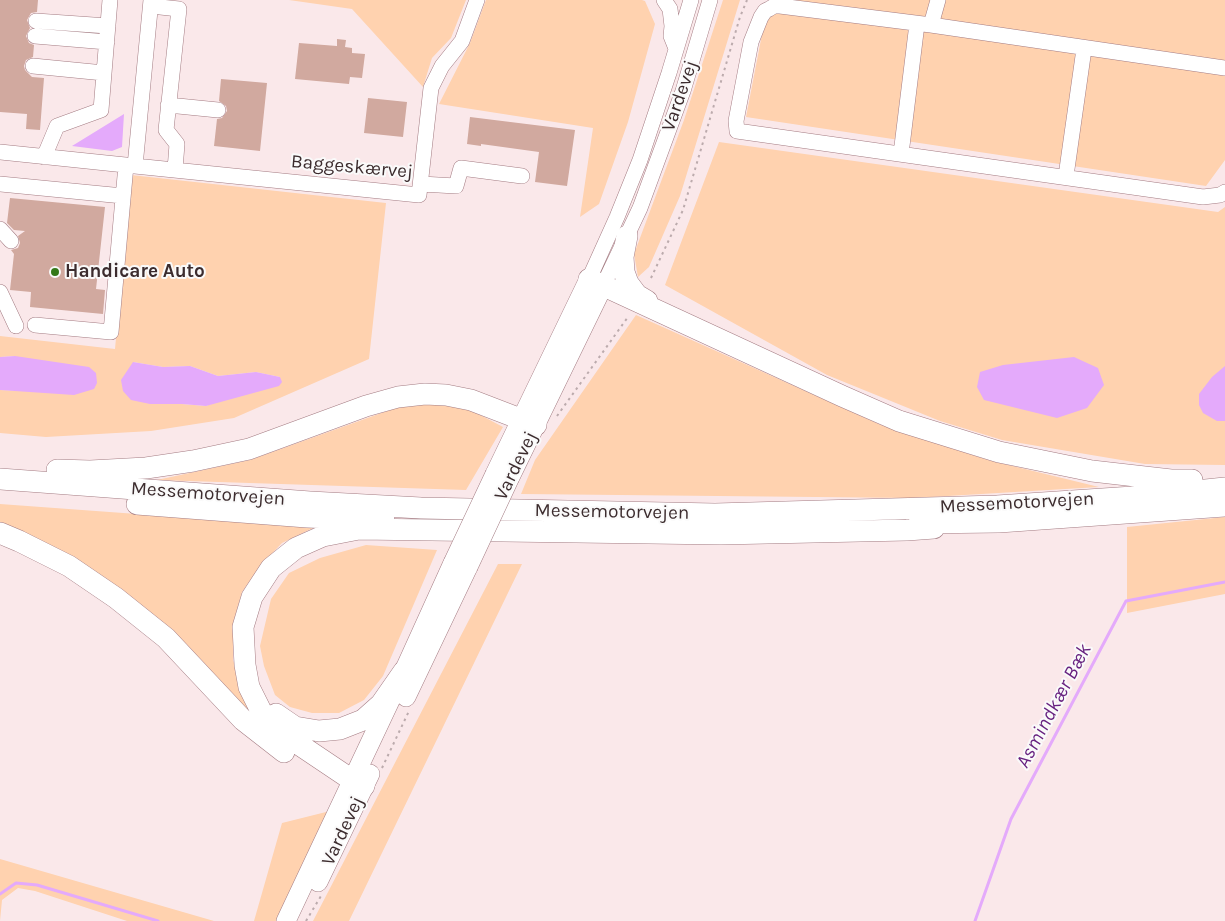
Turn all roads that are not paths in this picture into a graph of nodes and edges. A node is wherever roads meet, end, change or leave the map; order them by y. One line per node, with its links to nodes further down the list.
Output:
1 (110, 0): 11 (street)
2 (477, 0): 27 (street, Baggeskærvej)
3 (664, 0): 13 (street)
4 (691, 0): 13 (street, Vardevej)
5 (710, 0): 9 (street, Vardevej)
6 (718, 0): 9 (street)
7 (938, 0): 12 (street)
8 (151, 3): 17 (street); 22 (street)
9 (706, 15): 31 (street, Vardevej)
10 (37, 17): 11 (street)
11 (108, 22): 15 (street)
12 (924, 25): 14 (street); 20 (street); 20 (street)
13 (677, 49): 33 (street, Vardevej)
14 (1084, 49): 16 (street); 25 (street)
15 (105, 57): 15 (street); 21 (street)
16 (1225, 68)
17 (168, 109): 18 (street); 23 (street)
18 (218, 114)
19 (0, 152): 21 (street, Baggeskærvej)
20 (901, 154): 25 (street)
21 (44, 157): 22 (street, Baggeskærvej)
22 (130, 165): 23 (street, Baggeskærvej); 29 (street)
23 (175, 170): 27 (street, Baggeskærvej)
24 (522, 176): 27 (street)
25 (1066, 176): 28 (street)
26 (0, 184): 29 (street)
27 (421, 184)
28 (1225, 192)
29 (124, 196): 36 (street)
30 (0, 229): 32 (street)
31 (627, 236): 33 (street, Vardevej); 35 (highway)
32 (11, 241)
33 (596, 283): 35 (highway); 38 (main road, Vardevej)
34 (0, 292): 37 (street)
35 (672, 318): 41 (highway)
36 (35, 325)
37 (16, 326)
38 (537, 421): 39 (highway); 48 (main road, Vardevej, bridge)
39 (0, 466)
40 (0, 479): 45 (highway, Messemotorvejen)
41 (1225, 481)
42 (1225, 488): 45 (highway, Messemotorvejen)
43 (0, 492): 45 (highway, Messemotorvejen)
44 (1225, 506): 46 (highway, Messemotorvejen)
45 (308, 510): 46 (highway, Messemotorvejen)
46 (999, 522): 49 (highway)
47 (0, 533): 51 (highway)
48 (460, 565): 50 (main road, Vardevej); 51 (main road, Vardevej)
49 (244, 665): 50 (highway); 51 (highway)
50 (404, 671): 51 (main road, Vardevej)
51 (356, 789): 52 (main road, Vardevej); 53 (main road, Vardevej)
52 (286, 921)
53 (298, 921)

